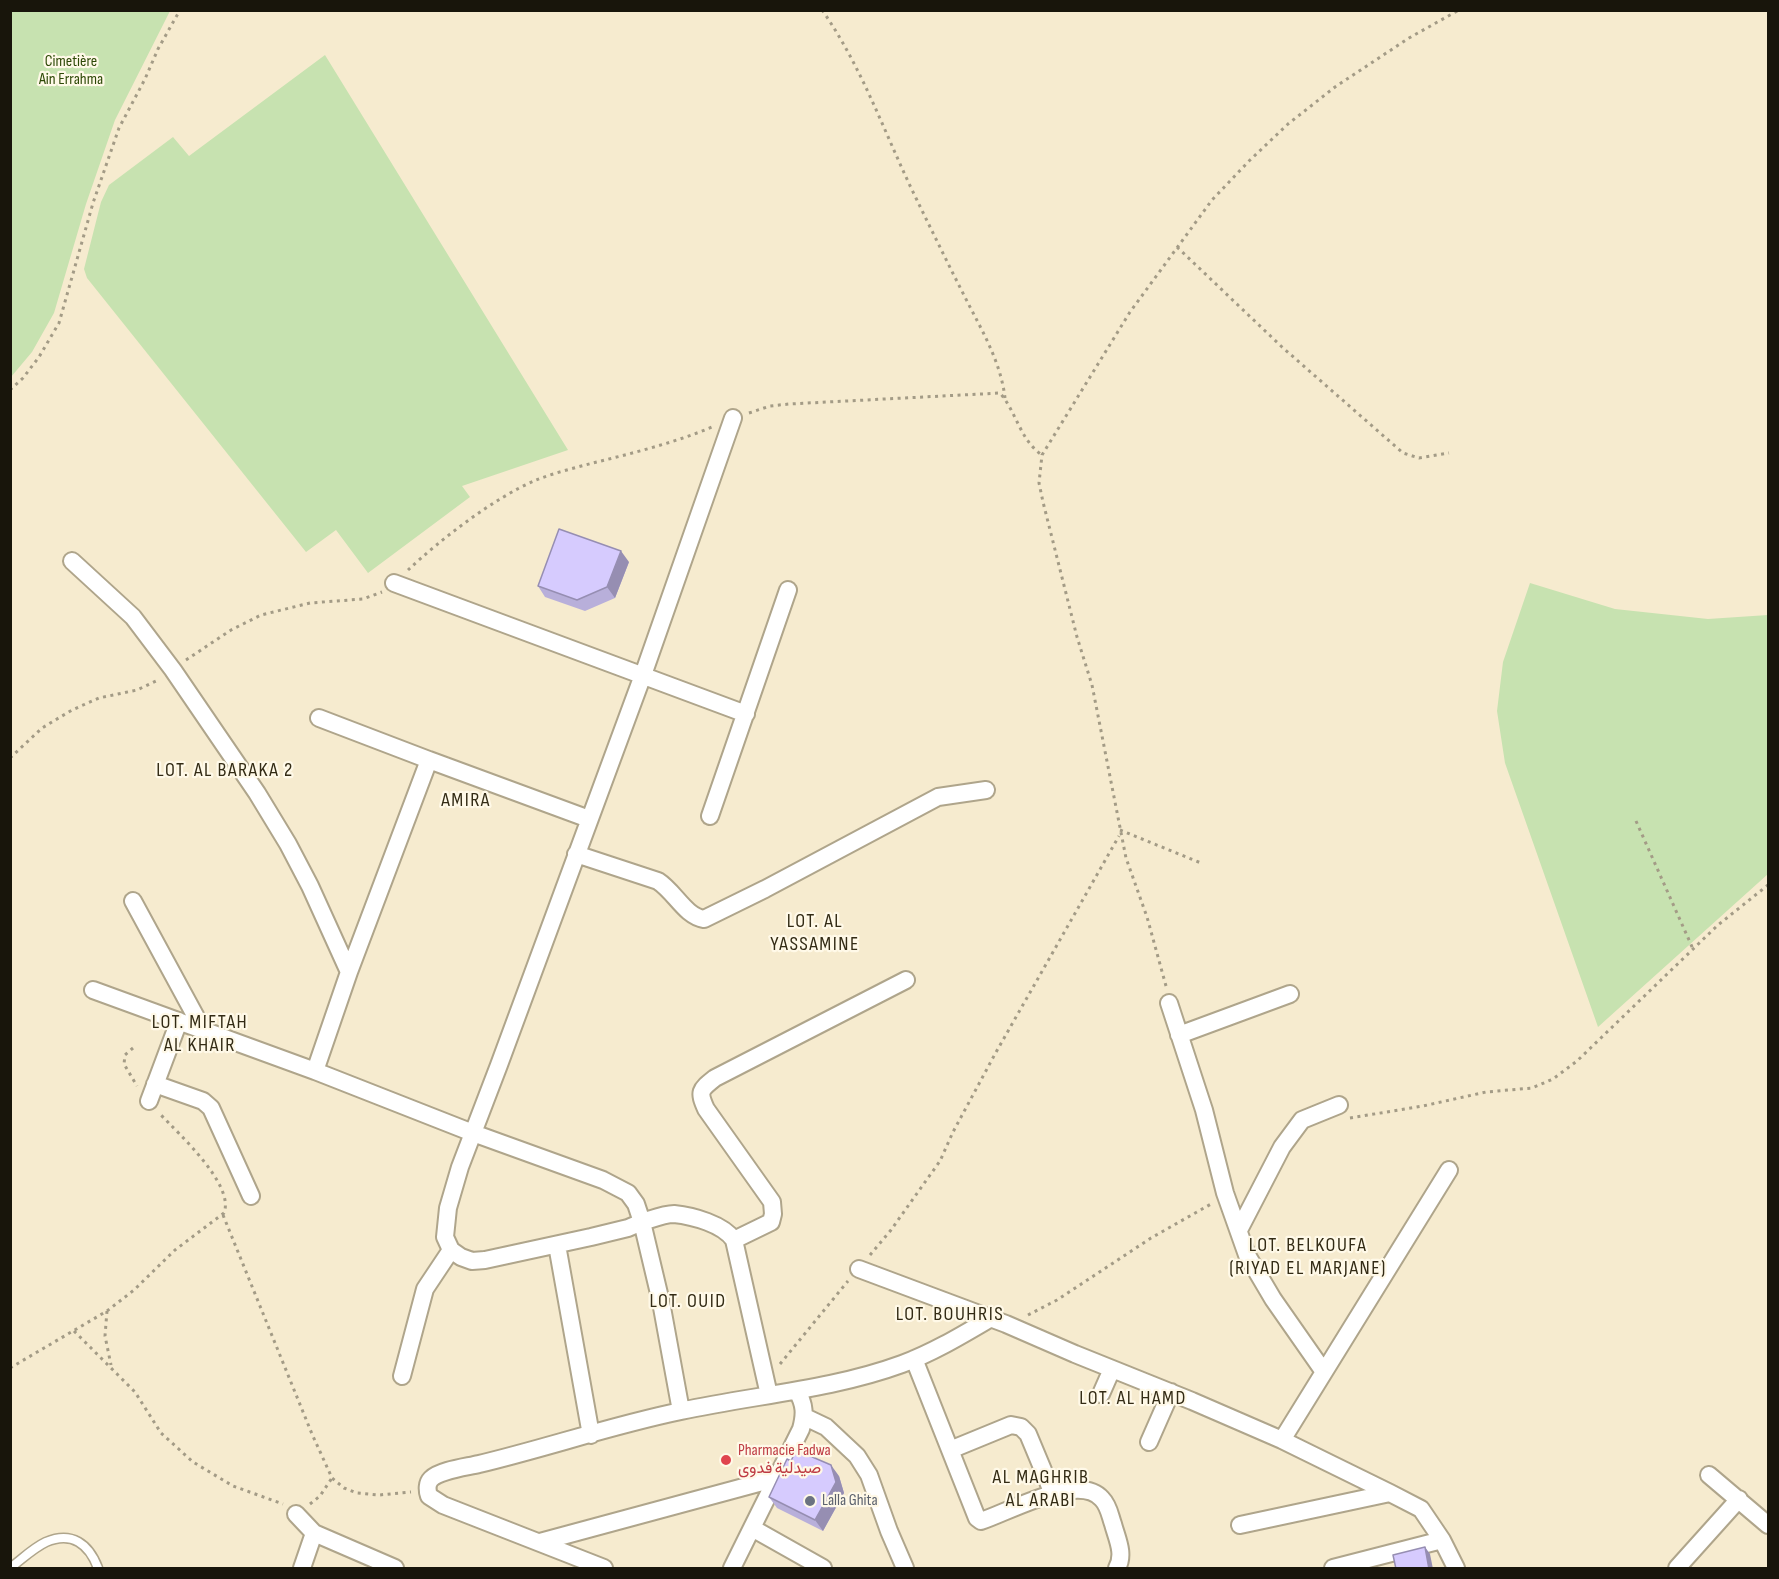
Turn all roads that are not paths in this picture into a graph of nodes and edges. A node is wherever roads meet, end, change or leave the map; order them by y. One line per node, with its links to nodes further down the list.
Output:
1 (733, 418): 5 (street)
2 (72, 561): 14 (street)
3 (394, 584): 5 (street)
4 (788, 590): 6 (street)
5 (643, 675): 6 (street); 11 (street)
6 (746, 714): 10 (street)
7 (319, 718): 8 (street)
8 (429, 760): 11 (street); 14 (street)
9 (986, 790): 12 (street)
10 (710, 816)
11 (589, 819): 12 (street)
12 (576, 854): 26 (street)
13 (133, 901): 20 (street)
14 (349, 972): 22 (street)
15 (906, 980): 31 (street)
16 (93, 990): 19 (street)
17 (1290, 994): 21 (street)
18 (1169, 1004): 21 (street)
19 (179, 1022): 20 (street); 23 (street)
20 (203, 1030): 22 (street)
21 (1179, 1035): 30 (street)
22 (315, 1071): 26 (street)
23 (155, 1084): 24 (street); 28 (street)
24 (149, 1101)
25 (1340, 1112): 30 (street)
26 (473, 1133): 29 (street); 33 (street)
27 (1449, 1170): 38 (street)
28 (250, 1196)
29 (642, 1221): 31 (street); 32 (street); 44 (street)
30 (1239, 1230): 38 (street)
31 (734, 1240): 40 (street)
32 (557, 1245): 33 (street); 46 (street)
33 (451, 1250): 39 (street)
34 (859, 1269): 35 (street)
35 (999, 1321): 36 (street); 37 (street)
36 (914, 1359): 41 (street); 49 (street)
37 (1112, 1369): 42 (street); 43 (street)
38 (1324, 1372): 47 (street)
39 (402, 1376)
40 (766, 1388): 41 (street); 44 (street)
41 (797, 1391): 45 (street)
42 (1170, 1392): 47 (street); 48 (street)
43 (1101, 1394)
44 (681, 1411): 46 (street)
45 (805, 1417): 51 (street); 69 (street)
46 (591, 1435): 61 (street)
47 (1282, 1440): 52 (street)
48 (1149, 1442)
49 (950, 1450): 53 (street); 53 (street)
50 (1708, 1475): 54 (street)
51 (777, 1478): 58 (street); 61 (street)
52 (1390, 1493): 56 (street); 60 (street)
53 (1053, 1494): 70 (street)
54 (1739, 1499): 57 (street); 73 (street)
55 (296, 1514): 59 (street)
56 (1240, 1525)
57 (1768, 1525)
58 (752, 1528): 67 (street); 68 (street)
59 (314, 1533): 64 (street); 65 (street)
60 (1442, 1540): 71 (street); 72 (street)
61 (540, 1542): 66 (street)
62 (10, 1568): 63 (lane)
63 (98, 1569)
64 (302, 1569)
65 (395, 1569)
66 (604, 1569)
67 (732, 1569)
68 (824, 1569)
69 (906, 1569)
70 (1117, 1569)
71 (1333, 1569)
72 (1456, 1569)
73 (1677, 1569)

